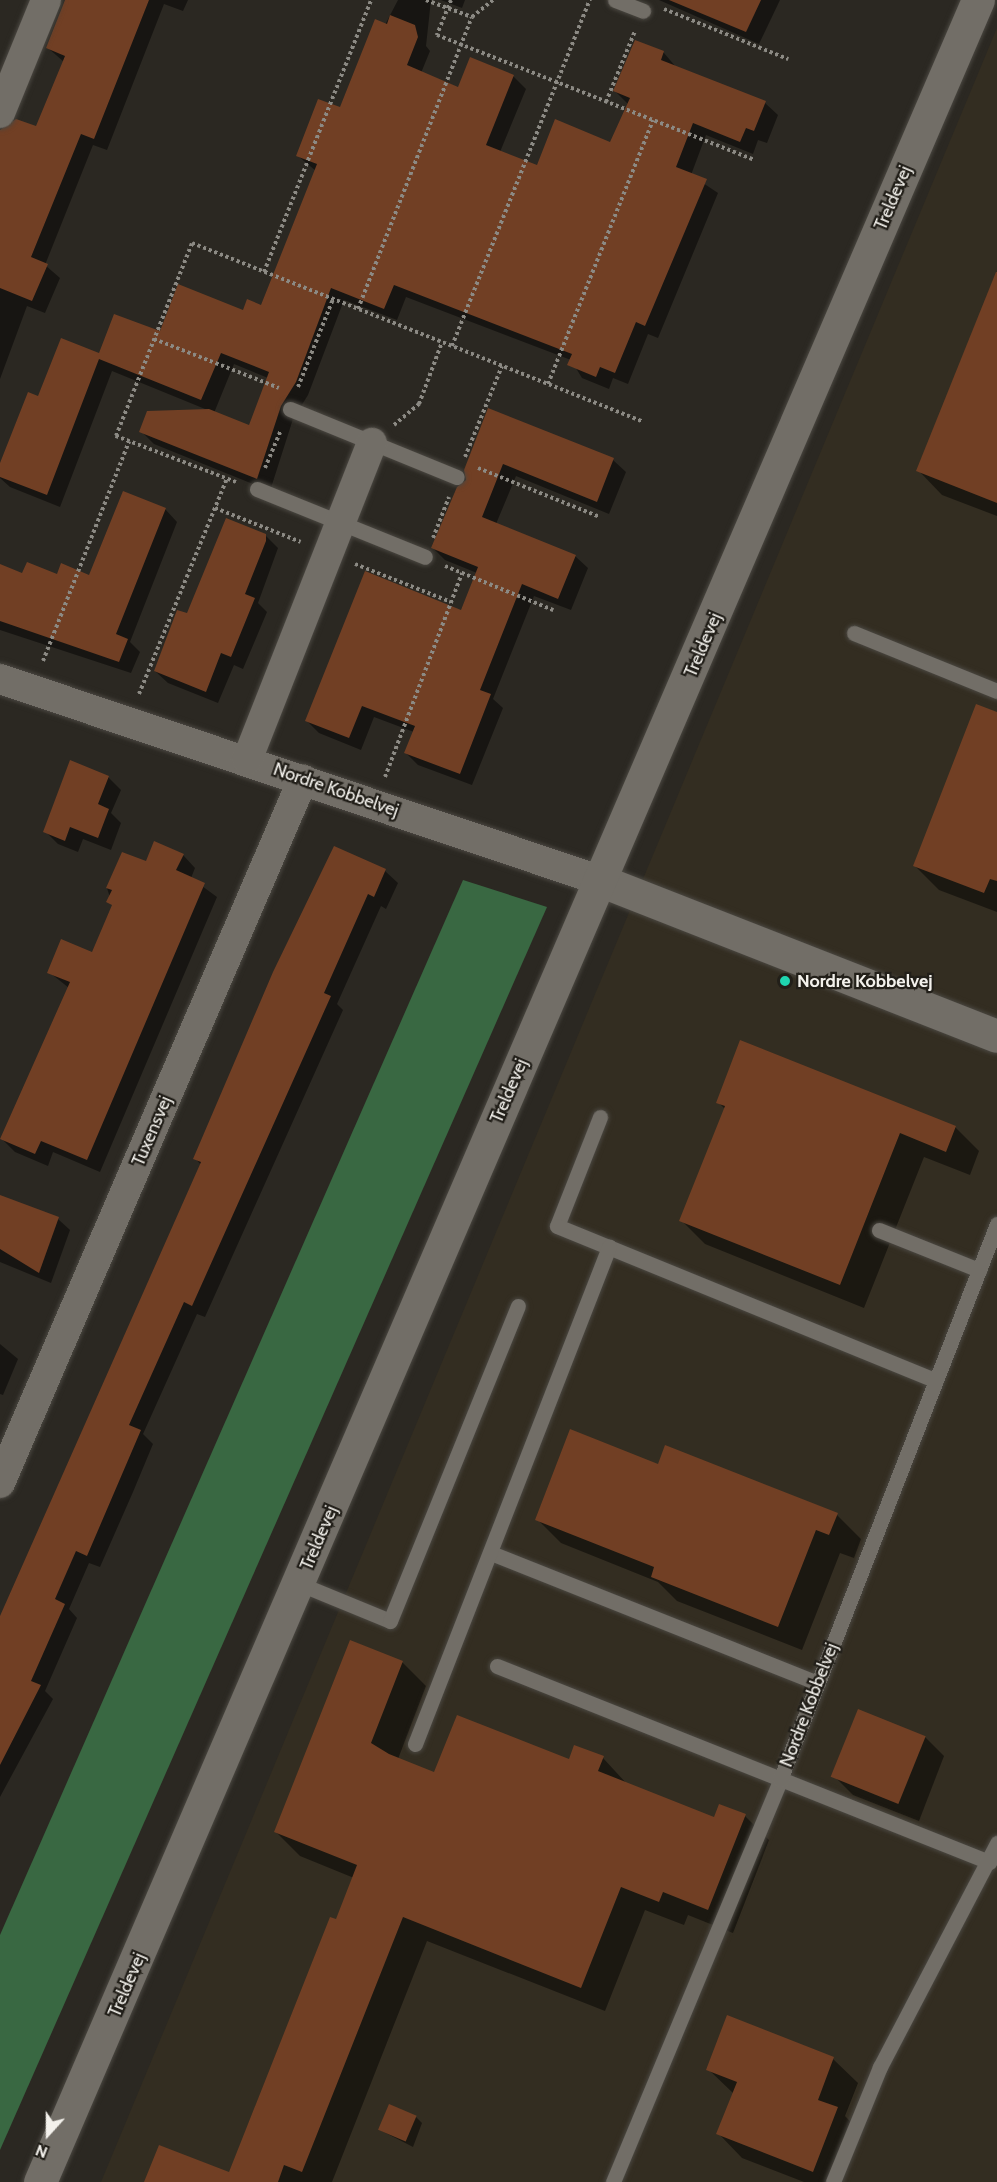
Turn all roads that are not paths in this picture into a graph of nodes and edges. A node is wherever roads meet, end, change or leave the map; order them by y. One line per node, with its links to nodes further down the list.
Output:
1 (46, 0): 5 (street)
2 (615, 0): 4 (lane)
3 (978, 0): 17 (street, Treldevej)
4 (643, 11)
5 (0, 113)
6 (290, 409): 7 (lane)
7 (372, 443): 8 (lane); 10 (street)
8 (457, 477)
9 (257, 489): 10 (lane)
10 (339, 522): 11 (lane); 15 (street)
11 (425, 557)
12 (854, 633): 14 (lane)
13 (0, 679): 15 (street, Nordre Kobbelvej)
14 (997, 690)
15 (247, 760): 16 (street, Nordre Kobbelvej)
16 (303, 779): 17 (street, Nordre Kobbelvej); 26 (street, Tuxensvej)
17 (599, 880): 18 (street, Nordre Kobbelvej); 28 (street, Treldevej)
18 (997, 1036)
19 (600, 1117): 22 (lane)
20 (997, 1224): 23 (lane, Nordre Kobbelvej)
21 (879, 1230): 23 (lane)
22 (609, 1247): 25 (lane); 27 (lane)
23 (979, 1270): 25 (lane, Nordre Kobbelvej)
24 (518, 1306): 28 (lane)
25 (936, 1381): 30 (lane, Nordre Kobbelvej)
26 (0, 1483)
27 (492, 1553): 30 (lane); 31 (lane)
28 (300, 1584): 35 (street, Treldevej)
29 (497, 1666): 32 (lane)
30 (818, 1683): 32 (lane, Nordre Kobbelvej)
31 (416, 1744)
32 (780, 1780): 34 (lane); 36 (lane, Nordre Kobbelvej)
33 (997, 1843): 34 (lane)
34 (989, 1862): 37 (lane)
35 (40, 2182)
36 (613, 2182)
37 (833, 2182)

